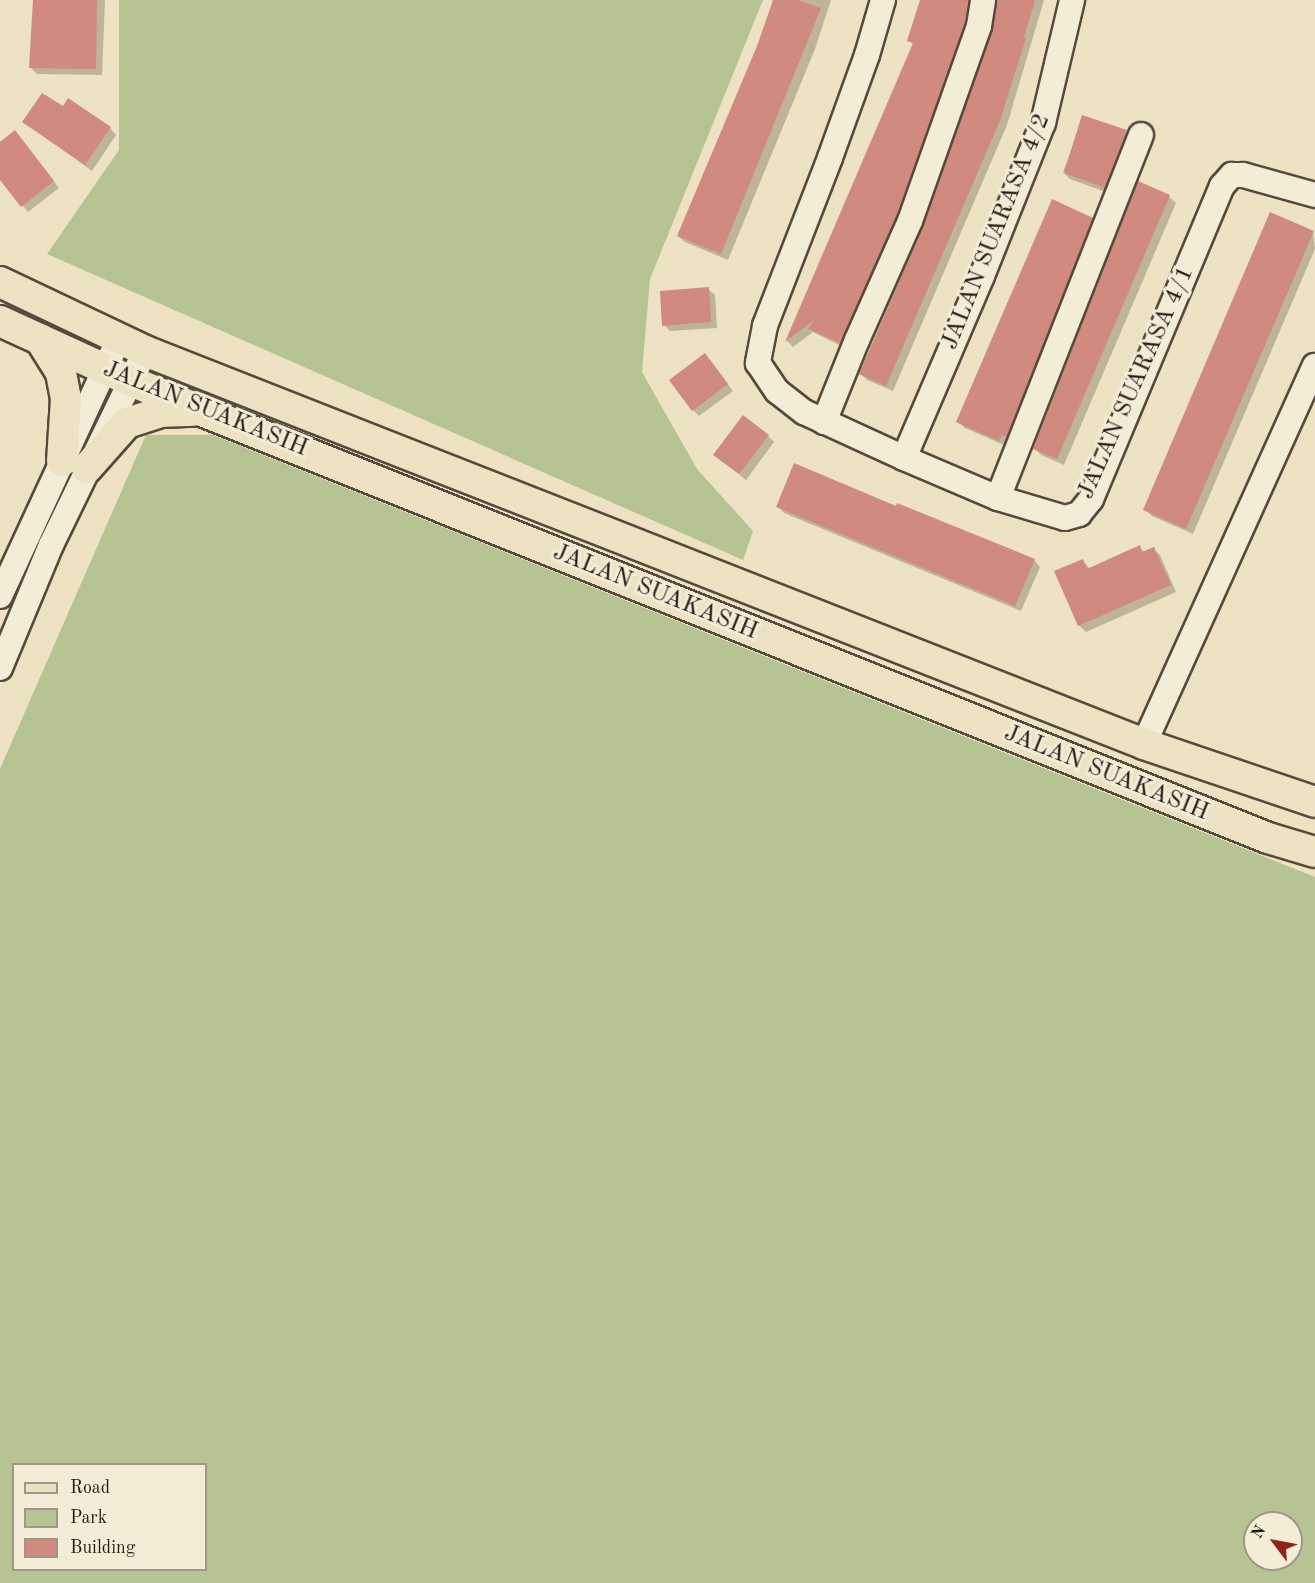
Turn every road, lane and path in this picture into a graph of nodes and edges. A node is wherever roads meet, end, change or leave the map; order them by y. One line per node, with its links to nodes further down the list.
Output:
1 (883, 0): 14 (street, JALAN SUARASA 4/1)
2 (983, 0): 14 (street)
3 (1072, 0): 15 (street, JALAN SUARASA 4/2)
4 (1141, 135): 17 (street)
5 (1315, 195): 17 (street, JALAN SUARASA 4/1)
6 (0, 282): 9 (main road, JALAN SUAKASIH)
7 (0, 321): 8 (main road, JALAN SUAKASIH)
8 (40, 339): 11 (main road, JALAN SUAKASIH); 16 (main road)
9 (132, 345): 11 (street); 12 (street); 20 (main road, JALAN SUAKASIH)
10 (1315, 366): 20 (street)
11 (103, 369): 12 (main road, JALAN SUAKASIH); 16 (street)
12 (130, 381): 13 (main road, JALAN SUAKASIH); 16 (street)
13 (202, 411): 16 (main road); 22 (main road, JALAN SUAKASIH)
14 (824, 422): 15 (street, JALAN SUARASA 4/1)
15 (904, 458): 17 (street, JALAN SUARASA 4/1)
16 (74, 464): 18 (street); 19 (street)
17 (998, 498)
18 (0, 596)
19 (0, 668)
20 (1144, 744): 21 (main road, JALAN SUAKASIH)
21 (1315, 802)
22 (1315, 852)

